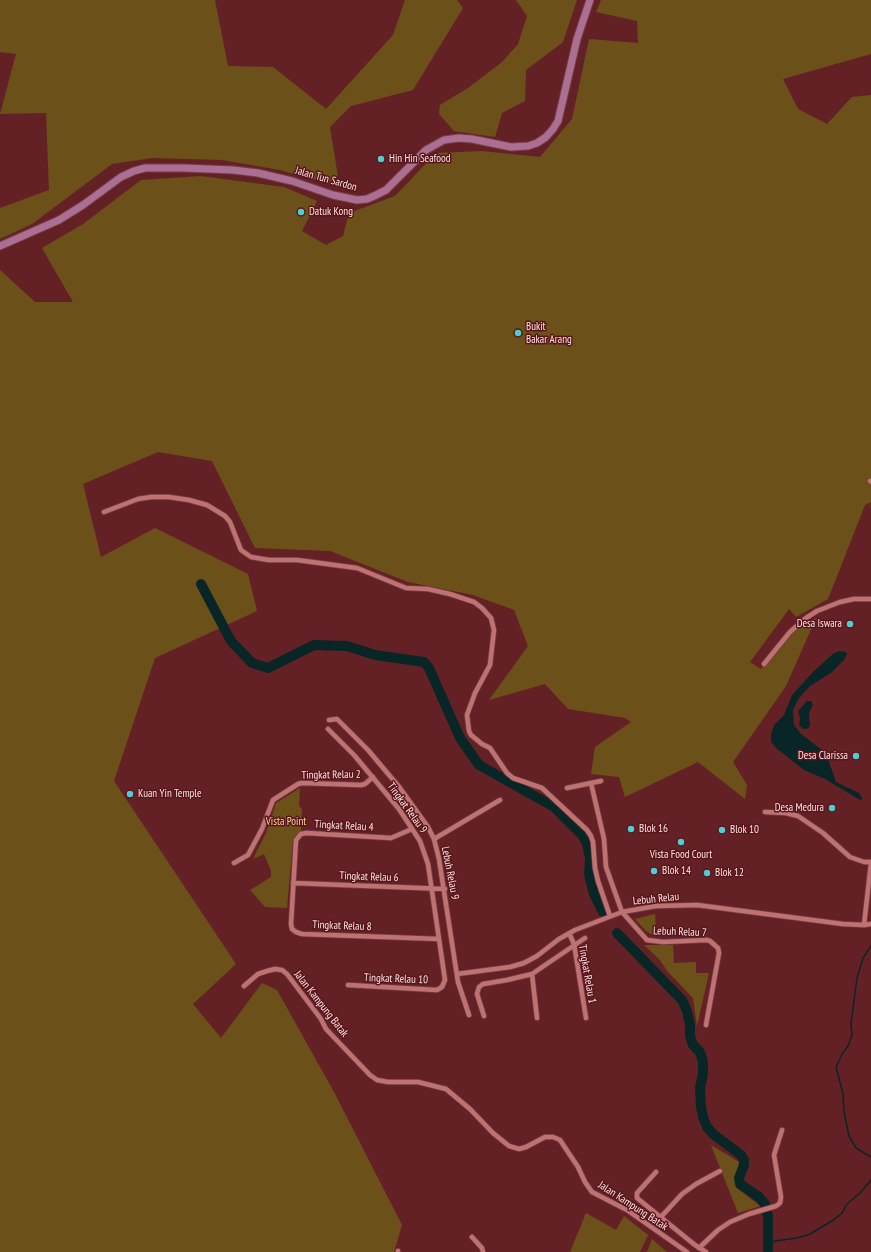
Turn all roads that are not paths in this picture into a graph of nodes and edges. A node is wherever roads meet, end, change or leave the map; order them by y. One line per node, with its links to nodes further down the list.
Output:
1 (590, 0): 2 (main road, Jalan Tun Sardon)
2 (0, 246)
3 (104, 512): 22 (street)
4 (871, 599): 5 (street)
5 (764, 664)
6 (329, 720): 15 (street, Lebuh Relau 9)
7 (328, 730): 8 (street, Tingkat Relau 9)
8 (373, 777): 14 (street, Tingkat Relau 9); 16 (street, Tingkat Relau 2)
9 (601, 781): 10 (street)
10 (591, 783): 11 (street); 21 (street)
11 (566, 788)
12 (500, 800): 15 (street)
13 (765, 812): 17 (street)
14 (412, 829): 18 (street, Tingkat Relau 4); 19 (street, Tingkat Relau 9)
15 (434, 839): 20 (street, Lebuh Relau 9)
16 (234, 863)
17 (871, 863): 24 (street)
18 (293, 883): 19 (street, Tingkat Relau 6); 27 (street, Tingkat Relau 8)
19 (431, 889): 20 (street, Tingkat Relau 6); 27 (street, Tingkat Relau 9)
20 (445, 889): 29 (street, Lebuh Relau 9)
21 (622, 912): 22 (street, Lebuh Relau); 24 (street, Lebuh Relau); 38 (street, Lebuh Relau 7)
22 (610, 916): 25 (street, Lebuh Relau)
23 (871, 924): 24 (street, Lebuh Relau)
24 (864, 925)
25 (569, 933): 28 (street, Tingkat Relau 1); 29 (street, Lebuh Relau)
26 (585, 938): 28 (street)
27 (439, 939): 33 (street, Tingkat Relau 9)
28 (574, 944): 30 (street); 37 (street, Tingkat Relau 1)
29 (457, 974): 34 (street, Lebuh Relau 9)
30 (532, 974): 35 (street); 36 (street)
31 (348, 985): 33 (street, Tingkat Relau 10)
32 (244, 986): 46 (street, Jalan Kampung Batak)
33 (442, 987)
34 (469, 1015)
35 (484, 1016)
36 (537, 1018)
37 (586, 1018)
38 (706, 1025)
39 (782, 1130): 44 (street)
40 (720, 1171): 42 (street)
41 (656, 1172): 42 (street)
42 (660, 1218): 44 (street)
43 (472, 1237): 45 (street)
44 (699, 1248): 47 (street)
45 (483, 1252)
46 (686, 1252)
47 (706, 1252)

